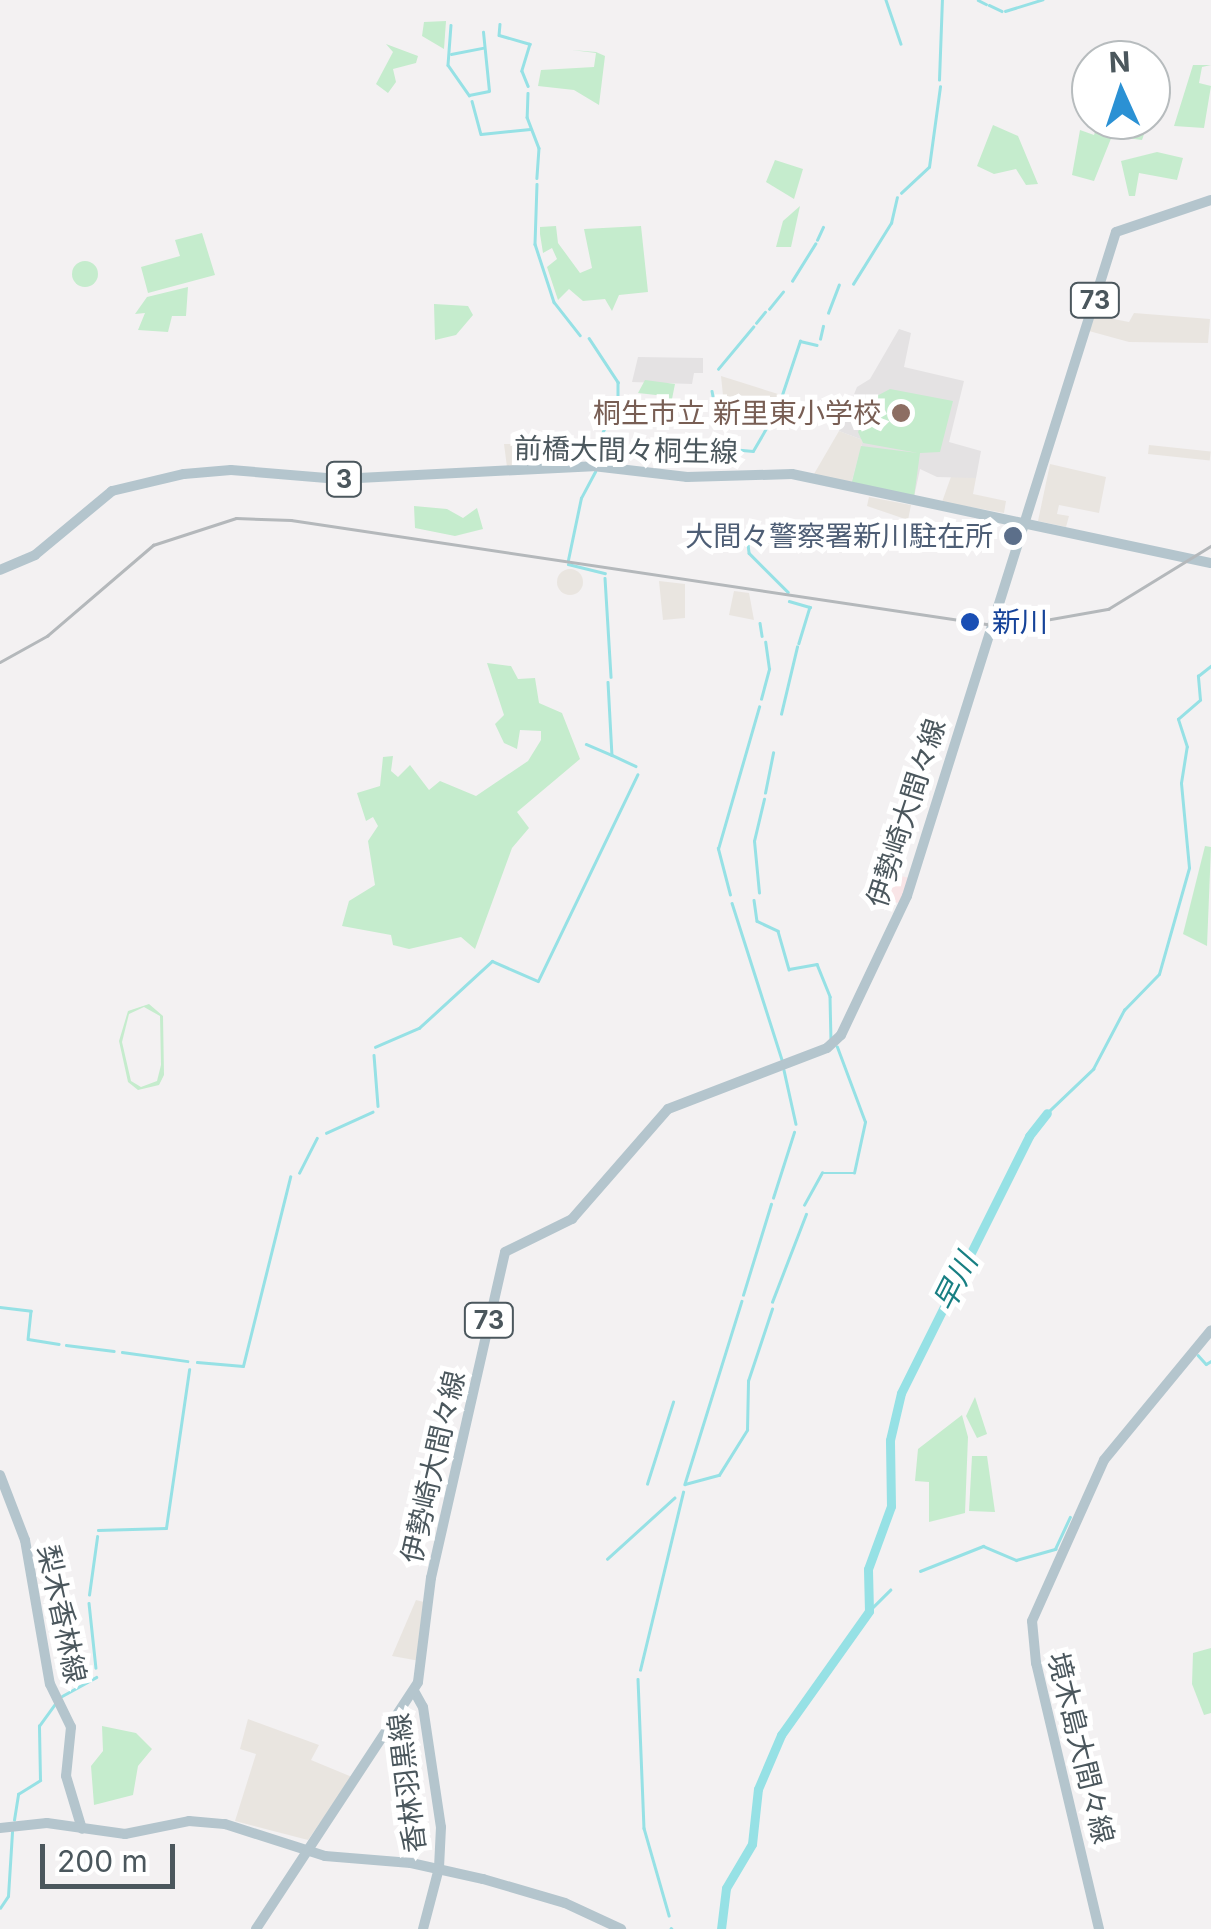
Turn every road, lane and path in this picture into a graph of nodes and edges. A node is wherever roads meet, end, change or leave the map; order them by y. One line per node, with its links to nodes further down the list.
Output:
1 (1211, 200): 2 (main road, 伊勢崎大間々線 / 73)
2 (1028, 524): 3 (main road, 前橋大間々桐生線 / 3); 4 (main road, 前橋大間々桐生線 / 3); 7 (main road, 伊勢崎大間々線 / 73)
3 (1211, 564)
4 (0, 570)
5 (1211, 1330): 15 (main road, 境木島大間々線)
6 (0, 1475): 9 (main road, 梨木香林線)
7 (414, 1691): 10 (main road, 伊勢崎大間々線 / 73); 11 (main road, 香林羽黒線)
8 (0, 1828): 9 (main road)
9 (82, 1829): 10 (main road)
10 (306, 1849): 11 (main road); 12 (main road, 伊勢崎大間々線 / 73)
11 (439, 1868): 13 (main road, 香林羽黒線); 14 (main road)
12 (256, 1929)
13 (423, 1929)
14 (621, 1929)
15 (1098, 1929)

